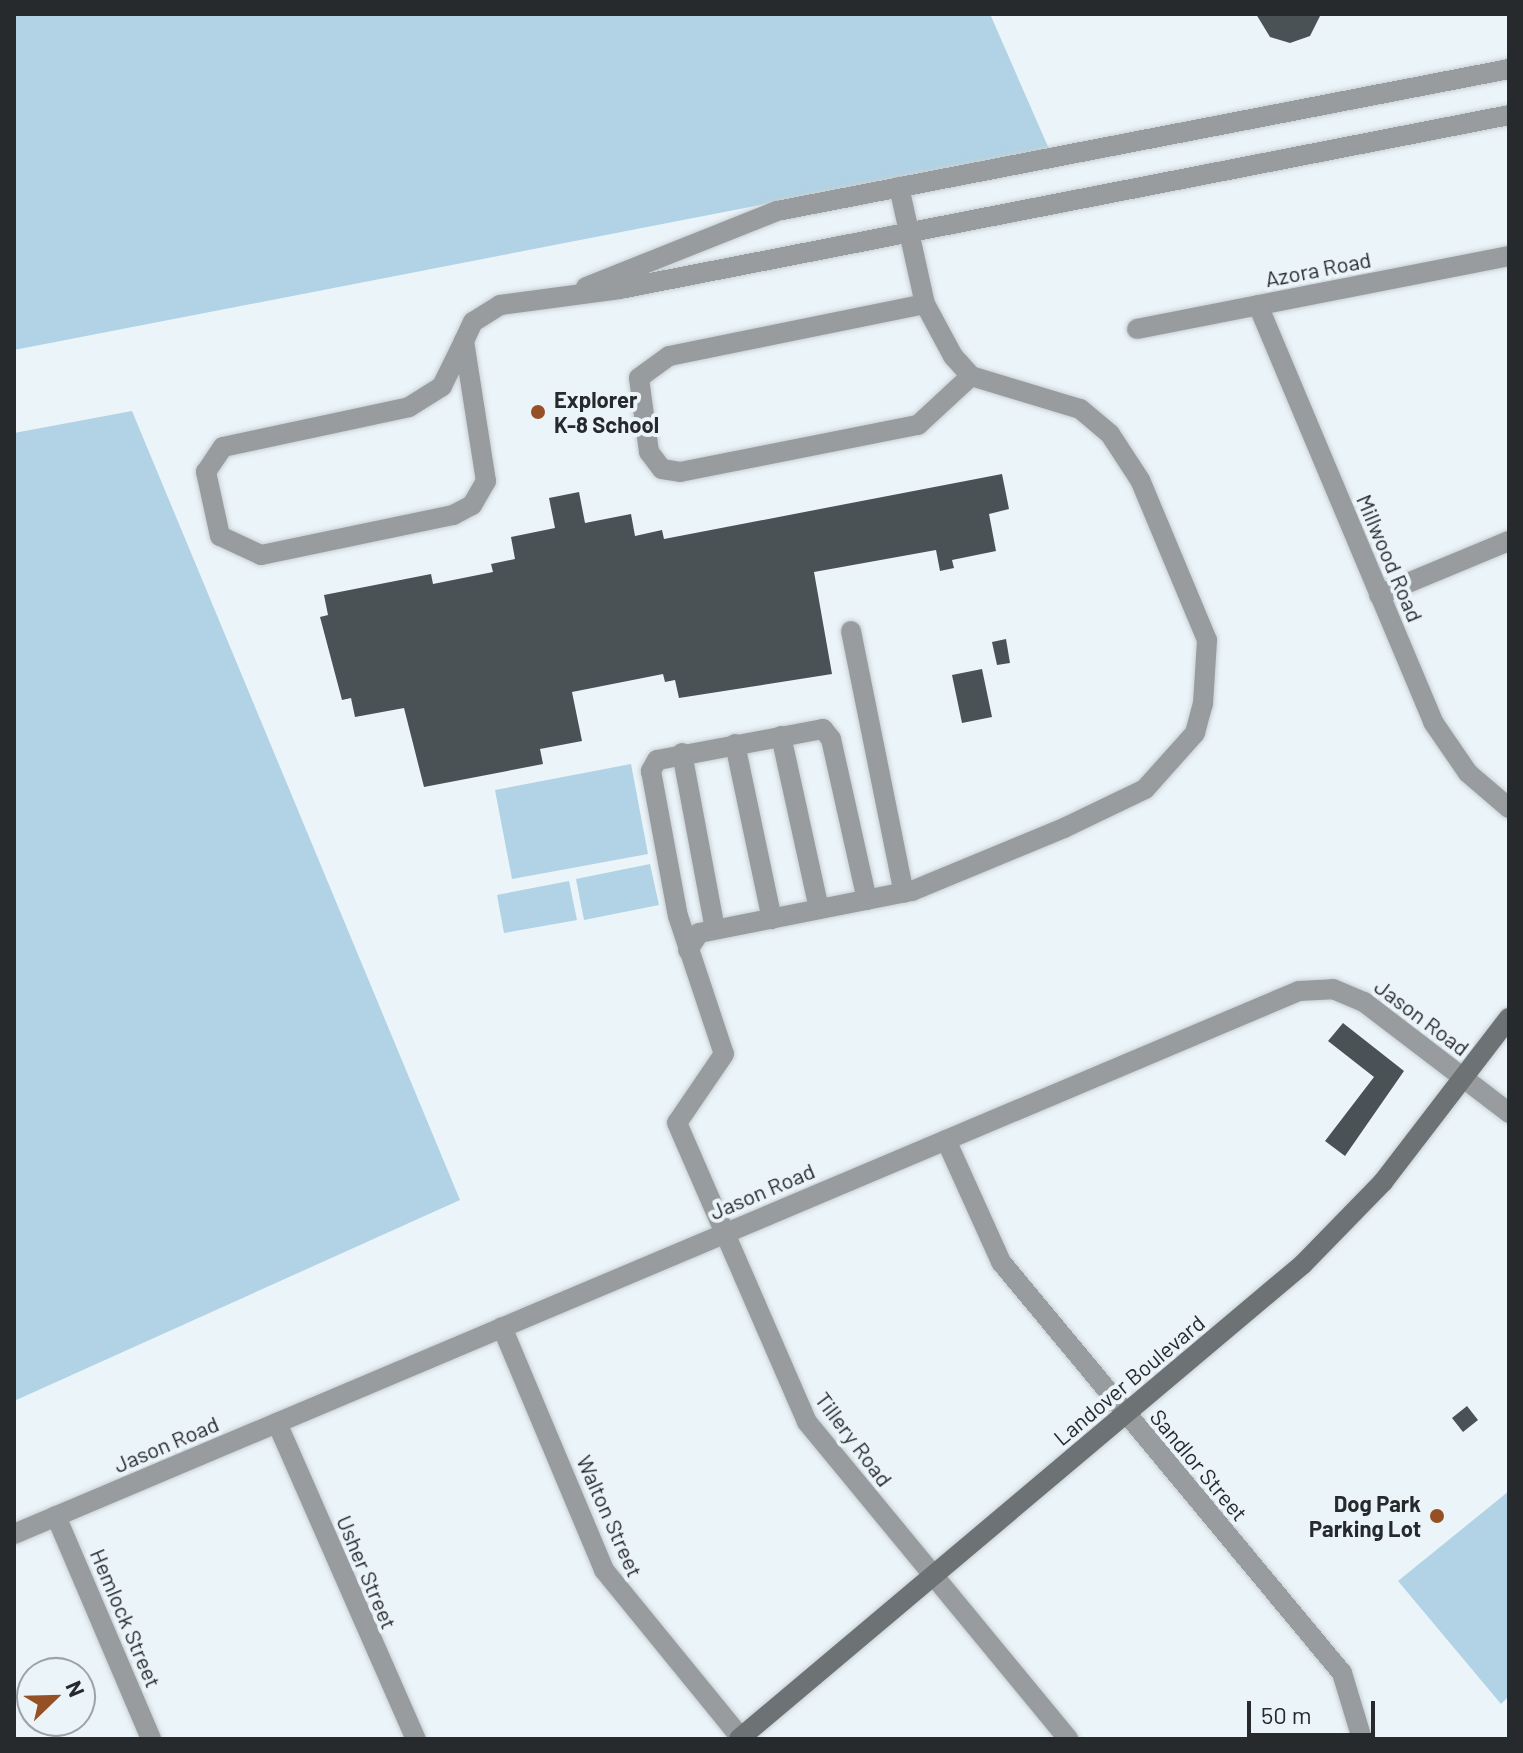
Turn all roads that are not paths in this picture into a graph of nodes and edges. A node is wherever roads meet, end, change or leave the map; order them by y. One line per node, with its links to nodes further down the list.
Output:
1 (1509, 69): 3 (street)
2 (1509, 115): 4 (street)
3 (899, 187): 4 (street); 6 (street)
4 (906, 232): 6 (street); 7 (street)
5 (1509, 256): 8 (street, Azora Road)
6 (579, 291): 10 (street)
7 (925, 304): 11 (street); 11 (street)
8 (1258, 305): 9 (street, Azora Road); 13 (street, Millwood Road)
9 (1137, 329)
10 (464, 341): 10 (street)
11 (971, 376): 19 (street)
12 (1509, 541): 13 (street)
13 (1379, 595): 18 (street, Millwood Road)
14 (851, 631): 19 (street)
15 (781, 736): 16 (street); 20 (street); 21 (street)
16 (735, 744): 17 (street); 22 (street)
17 (682, 753): 23 (street); 24 (street)
18 (1509, 808)
19 (904, 893): 20 (street)
20 (867, 900): 21 (street)
21 (819, 909): 22 (street)
22 (772, 919): 23 (street)
23 (715, 929): 24 (street)
24 (688, 950): 29 (street, Tillery Road)
25 (1509, 1018): 26 (street, Landover Boulevard)
26 (1463, 1078): 27 (street, Jason Road); 28 (street, Jason Road); 31 (street, Landover Boulevard)
27 (1509, 1113)
28 (946, 1140): 29 (street, Jason Road); 31 (street, Sandlor Street)
29 (723, 1234): 30 (street, Jason Road); 35 (street, Tillery Road)
30 (502, 1327): 32 (street, Jason Road); 36 (street, Walton Street)
31 (1125, 1415): 35 (street, Landover Boulevard); 40 (street, Sandlor Street)
32 (277, 1423): 33 (street, Jason Road); 38 (street, Usher Street)
33 (56, 1516): 34 (street, Jason Road); 37 (street, Hemlock Street)
34 (14, 1534)
35 (933, 1576): 36 (street, Landover Boulevard); 39 (street, Tillery Road)
36 (740, 1738)
37 (151, 1739)
38 (416, 1739)
39 (1068, 1739)
40 (1362, 1739)

